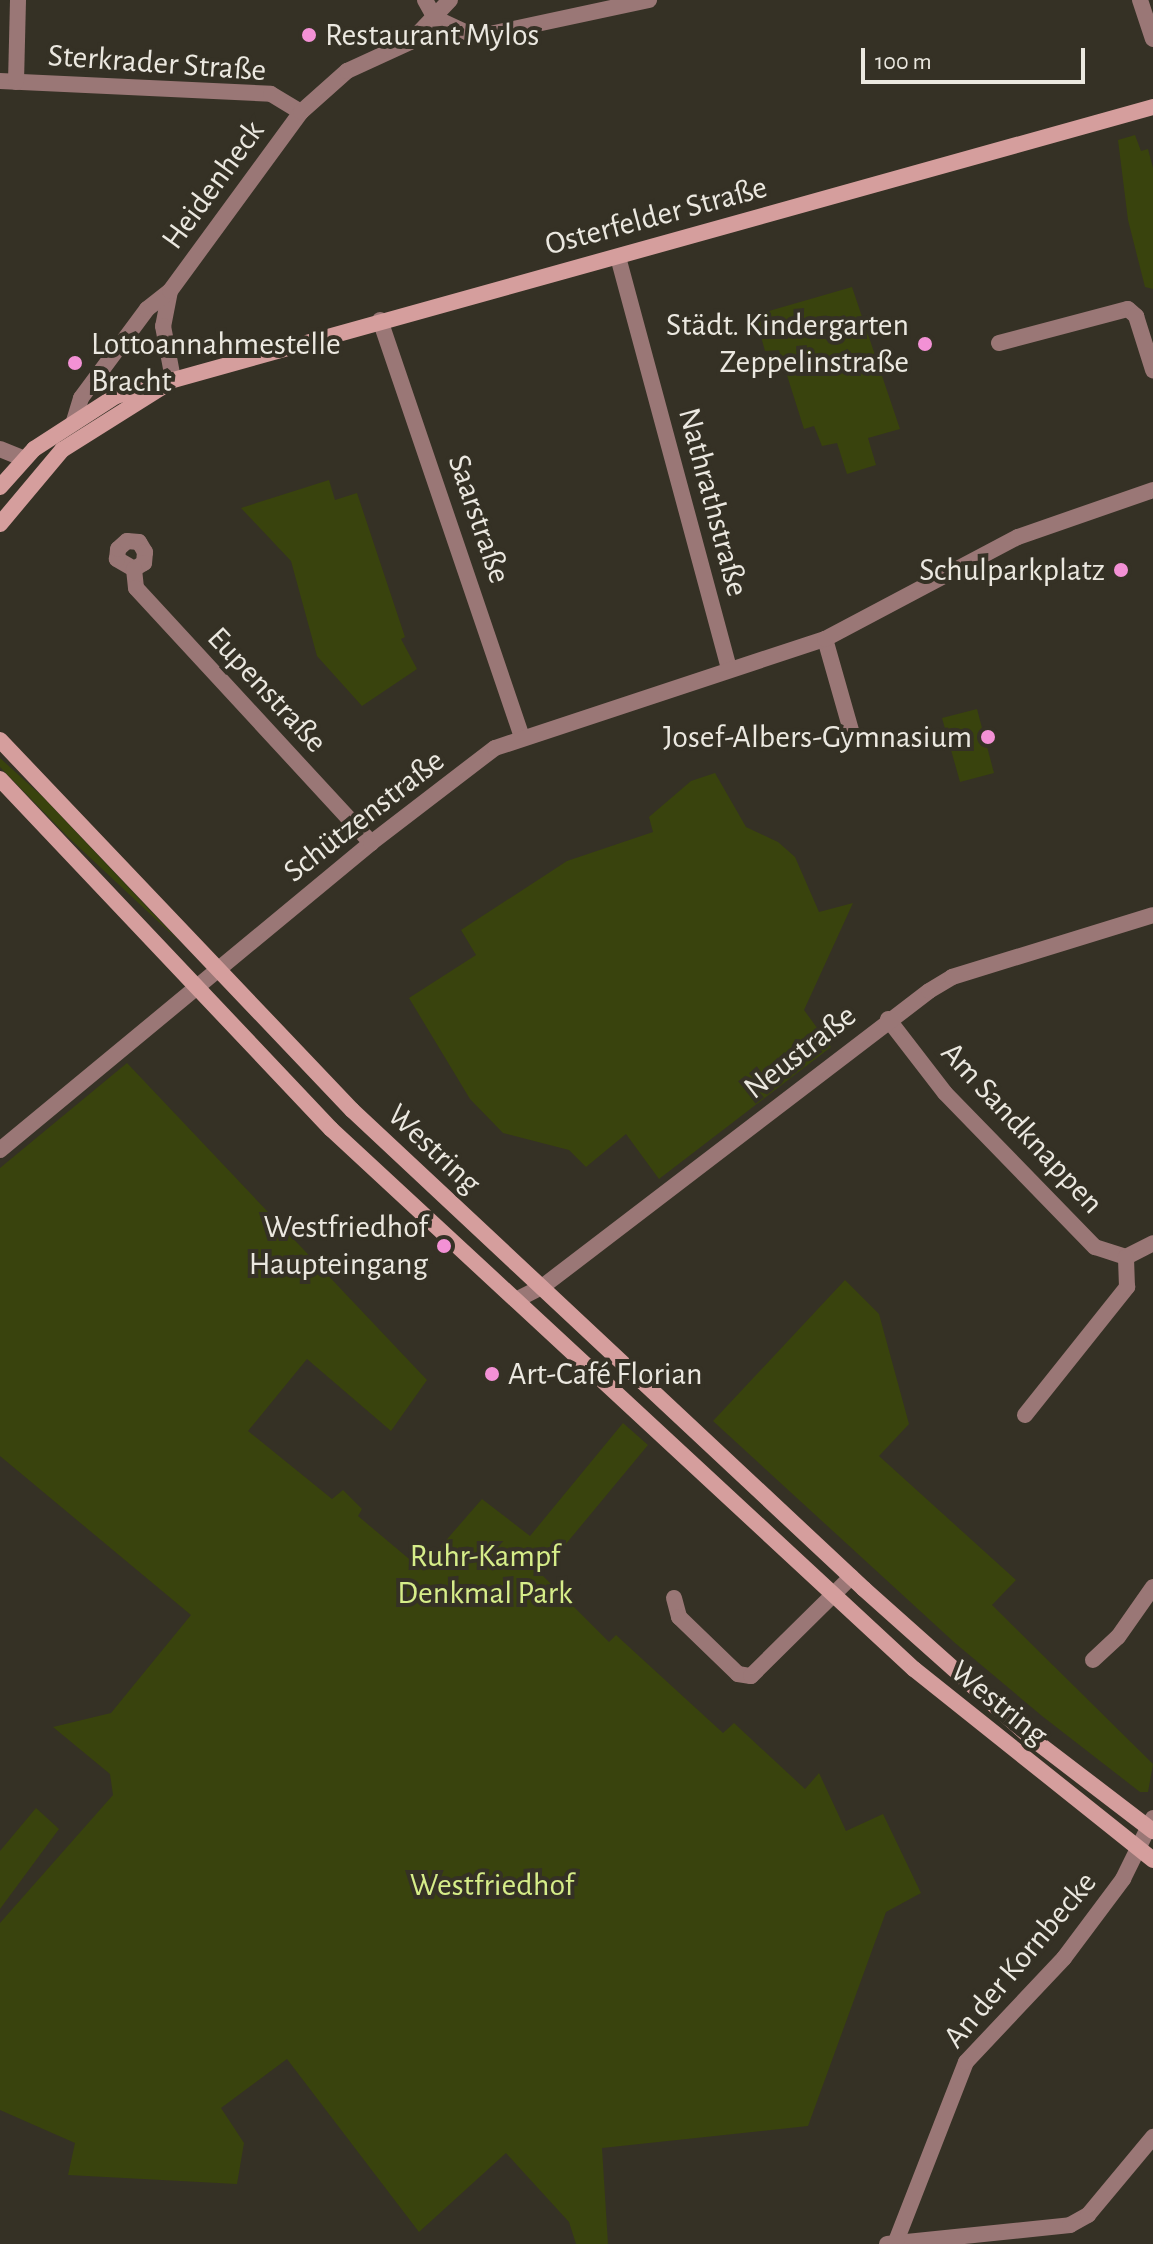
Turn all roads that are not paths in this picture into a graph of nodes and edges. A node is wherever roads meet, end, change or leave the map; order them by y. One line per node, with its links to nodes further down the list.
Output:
1 (18, 0): 8 (street)
2 (425, 0): 6 (street)
3 (450, 0): 6 (street, Sterkrader Straße)
4 (649, 0): 6 (street)
5 (1140, 0): 7 (street)
6 (435, 18): 10 (street, Sterkrader Straße)
7 (1153, 39)
8 (8, 81): 10 (street, Sterkrader Straße)
9 (1153, 107): 11 (main road, Osterfelder Straße)
10 (301, 112): 12 (street, Heidenheck)
11 (618, 257): 13 (main road, Osterfelder Straße); 25 (street, Nathrathstraße)
12 (170, 291): 16 (street, Heidenheck); 17 (street, Heidenheck)
13 (380, 320): 16 (main road, Osterfelder Straße); 27 (street, Saarstraße)
14 (999, 343): 15 (street)
15 (1153, 370)
16 (173, 379): 17 (main road, Osterfelder Straße); 22 (main road, Osterfelder Straße)
17 (74, 421): 19 (main road, Osterfelder Straße)
18 (0, 449): 19 (street)
19 (22, 458): 20 (main road, Osterfelder Straße)
20 (0, 487)
21 (1153, 490): 24 (street, Schützenstraße)
22 (0, 524)
23 (134, 569): 30 (street, Eupenstraße)
24 (825, 639): 25 (street, Schützenstraße); 26 (street)
25 (729, 668): 27 (street, Schützenstraße)
26 (852, 734)
27 (522, 737): 30 (street, Schützenstraße)
28 (0, 740): 32 (main road, Westring)
29 (3, 784): 33 (main road, Westring)
30 (371, 843): 32 (street, Schützenstraße)
31 (1153, 915): 34 (street, Neustraße)
32 (217, 971): 33 (street, Schützenstraße); 38 (main road, Westring)
33 (197, 985): 35 (street, Schützenstraße); 39 (main road, Westring)
34 (888, 1019): 37 (street, Am Sandknappen); 38 (street, Neustraße)
35 (0, 1150)
36 (1153, 1243): 37 (street)
37 (1126, 1257): 40 (street)
38 (542, 1287): 39 (street, Neustraße); 41 (main road, Westring)
39 (516, 1300): 43 (main road, Westring)
40 (1025, 1415)
41 (851, 1577): 43 (street); 46 (main road, Westring)
42 (1153, 1587): 45 (street)
43 (833, 1594): 44 (street); 47 (main road, Westring)
44 (674, 1598)
45 (1093, 1660)
46 (1151, 1825): 47 (street, An der Kornbecke)
47 (1136, 1847): 48 (main road, Westring); 51 (street, An der Kornbecke)
48 (1153, 1860)
49 (1153, 2137): 51 (street)
50 (885, 2244): 51 (street)
51 (895, 2244)

